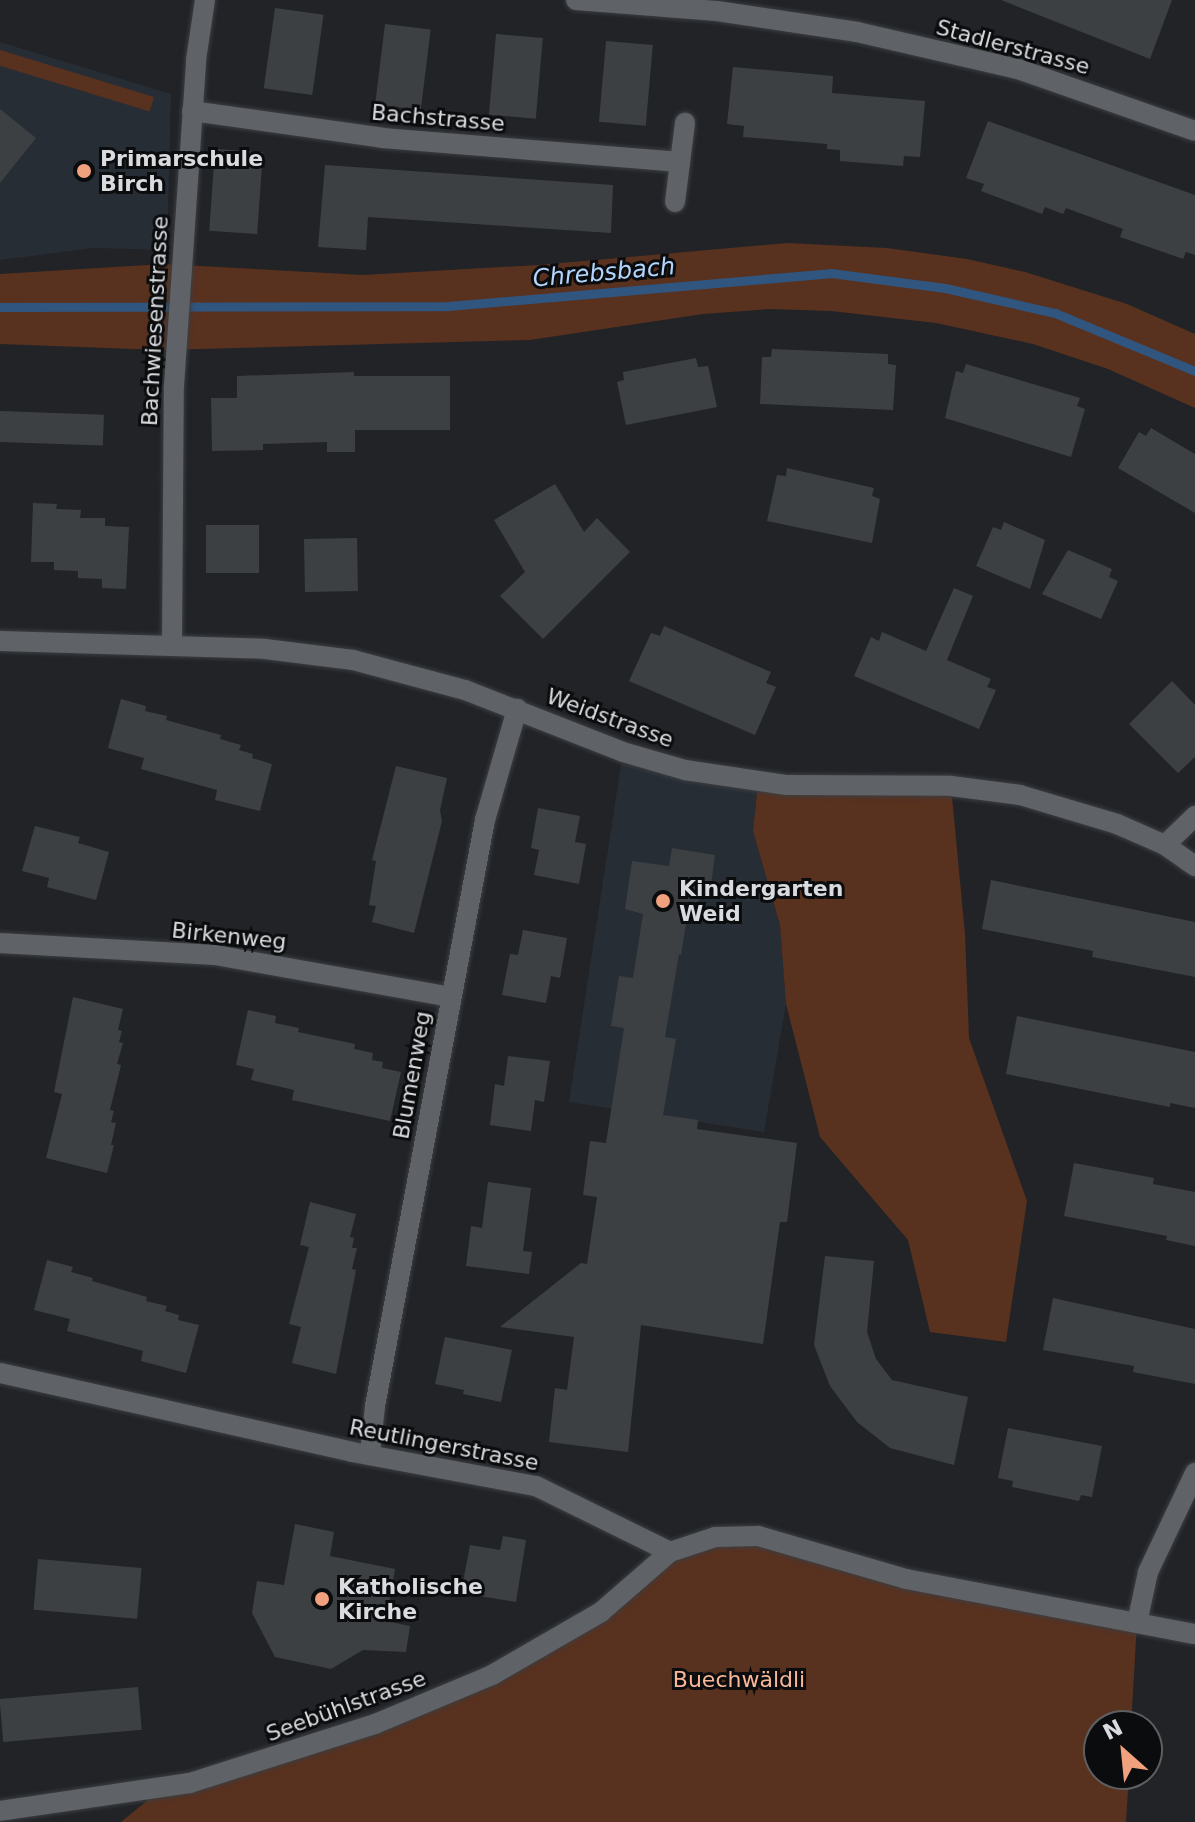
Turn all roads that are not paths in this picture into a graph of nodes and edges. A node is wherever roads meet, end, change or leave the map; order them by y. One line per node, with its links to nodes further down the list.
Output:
1 (205, 0): 3 (street, Bachwiesenstrasse)
2 (576, 0): 5 (street, Stadlerstrasse)
3 (192, 111): 6 (street, Bachstrasse); 9 (street, Bachwiesenstrasse)
4 (685, 123): 6 (street)
5 (1195, 131)
6 (680, 162): 7 (street)
7 (675, 202)
8 (0, 641): 9 (street, Weidstrasse)
9 (172, 646): 10 (street, Weidstrasse)
10 (517, 709): 12 (street, Weidstrasse); 15 (street, Blumenweg)
11 (1195, 816): 12 (street)
12 (1165, 845): 13 (street, Weidstrasse)
13 (1195, 866)
14 (0, 943): 15 (street, Birkenweg)
15 (450, 997): 17 (street, Blumenweg)
16 (0, 1373): 17 (street, Reutlingerstrasse)
17 (370, 1453): 19 (street, Reutlingerstrasse)
18 (1195, 1473): 20 (street)
19 (670, 1552): 20 (street); 22 (street, Seebühlstrasse)
20 (1137, 1623): 21 (street)
21 (1195, 1634)
22 (0, 1811)

